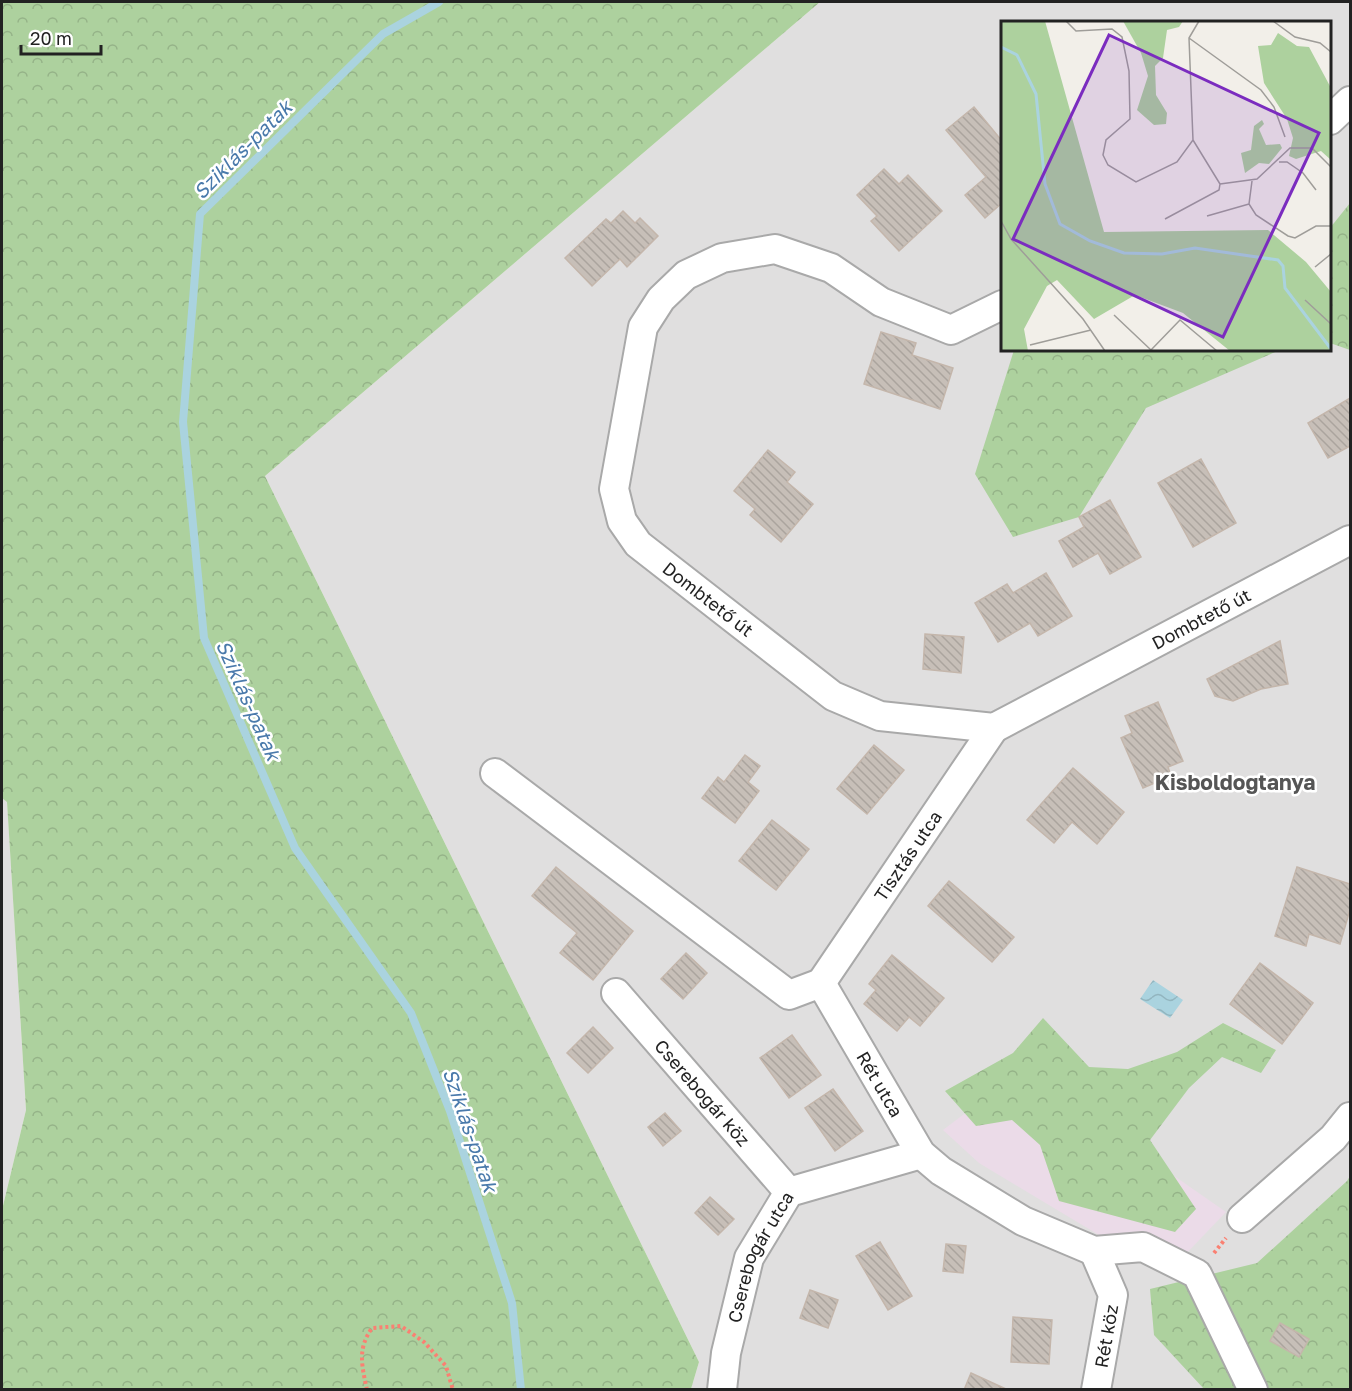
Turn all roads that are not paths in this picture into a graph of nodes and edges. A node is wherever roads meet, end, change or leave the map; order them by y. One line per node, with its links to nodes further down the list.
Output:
1 (1350, 101): 2 (street)
2 (1331, 118)
3 (1001, 305): 5 (street, Dombtető út)
4 (1350, 540): 5 (street, Dombtető út)
5 (994, 728): 7 (street, Tisztás utca)
6 (495, 772): 7 (street)
7 (821, 983): 10 (street, Rét utca)
8 (616, 993): 11 (street, Cserebogár köz)
9 (1350, 1117): 12 (street)
10 (921, 1154): 11 (street, Cserebogár utca); 13 (street, Rét utca)
11 (789, 1192): 14 (street, Cserebogár utca)
12 (1242, 1218)
13 (1094, 1251): 15 (street, Rét köz); 16 (street, Rét utca)
14 (722, 1389)
15 (1096, 1389)
16 (1253, 1389)

